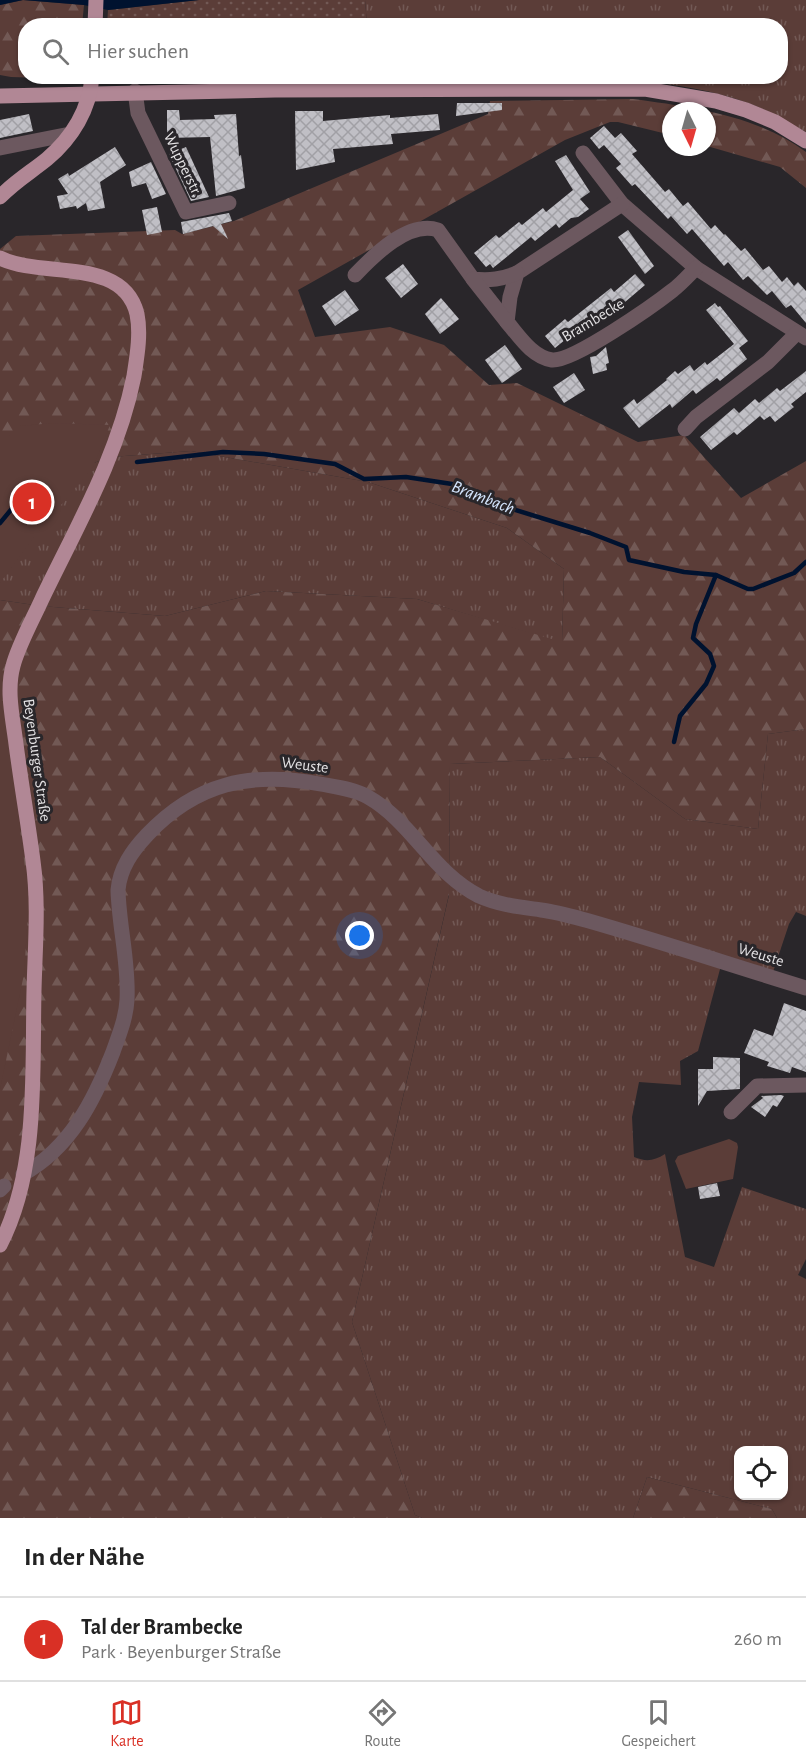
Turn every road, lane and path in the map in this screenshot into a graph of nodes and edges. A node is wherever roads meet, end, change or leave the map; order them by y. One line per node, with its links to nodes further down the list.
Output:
1 (96, 0): 2 (main road)
2 (95, 18)
3 (92, 84): 5 (main road)
4 (135, 91): 5 (main road); 8 (main road); 12 (street, Wupperstr.)
5 (92, 93): 6 (main road); 7 (main road)
6 (0, 96)
7 (70, 134): 9 (street); 11 (main road)
8 (806, 141)
9 (0, 148)
10 (583, 153): 13 (street)
11 (0, 197)
12 (229, 203)
13 (622, 204): 15 (street); 16 (street)
14 (0, 258): 25 (main road, Beyenburger Straße)
15 (696, 268): 19 (street, Brambecke); 20 (street)
16 (517, 273): 18 (street); 19 (street)
17 (355, 275): 18 (street, Brambecke)
18 (473, 279): 19 (street, Brambecke)
19 (507, 322)
20 (801, 336): 21 (street)
21 (685, 429)
22 (806, 988): 25 (street, Weuste)
23 (802, 1088): 24 (street)
24 (731, 1112)
25 (23, 1174): 26 (main road, Beyenburger Straße)
26 (0, 1245)

